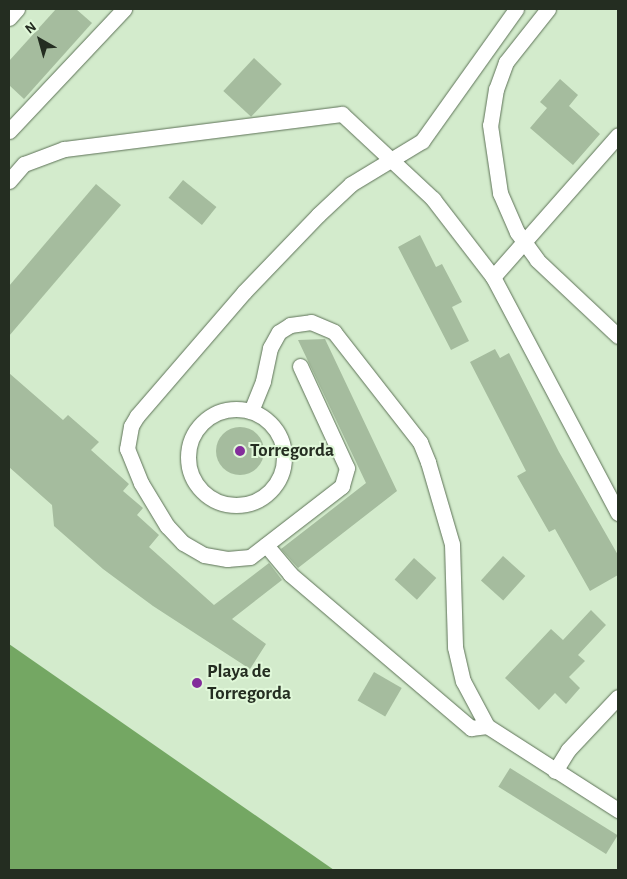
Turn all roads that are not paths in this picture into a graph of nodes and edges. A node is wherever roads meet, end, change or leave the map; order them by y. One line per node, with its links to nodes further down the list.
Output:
1 (17, 9): 5 (lane)
2 (124, 9): 6 (lane)
3 (516, 9): 8 (lane)
4 (548, 9): 10 (lane)
5 (9, 18)
6 (9, 131)
7 (618, 135): 10 (lane)
8 (390, 162): 9 (lane); 11 (lane); 16 (lane)
9 (9, 180)
10 (524, 242): 11 (lane); 12 (lane)
11 (493, 276): 15 (lane)
12 (618, 336)
13 (300, 366): 16 (lane)
14 (251, 411): 14 (lane); 18 (lane)
15 (618, 513)
16 (266, 545): 18 (lane)
17 (618, 697): 19 (lane)
18 (487, 726): 19 (lane)
19 (555, 772): 20 (lane)
20 (618, 810)

